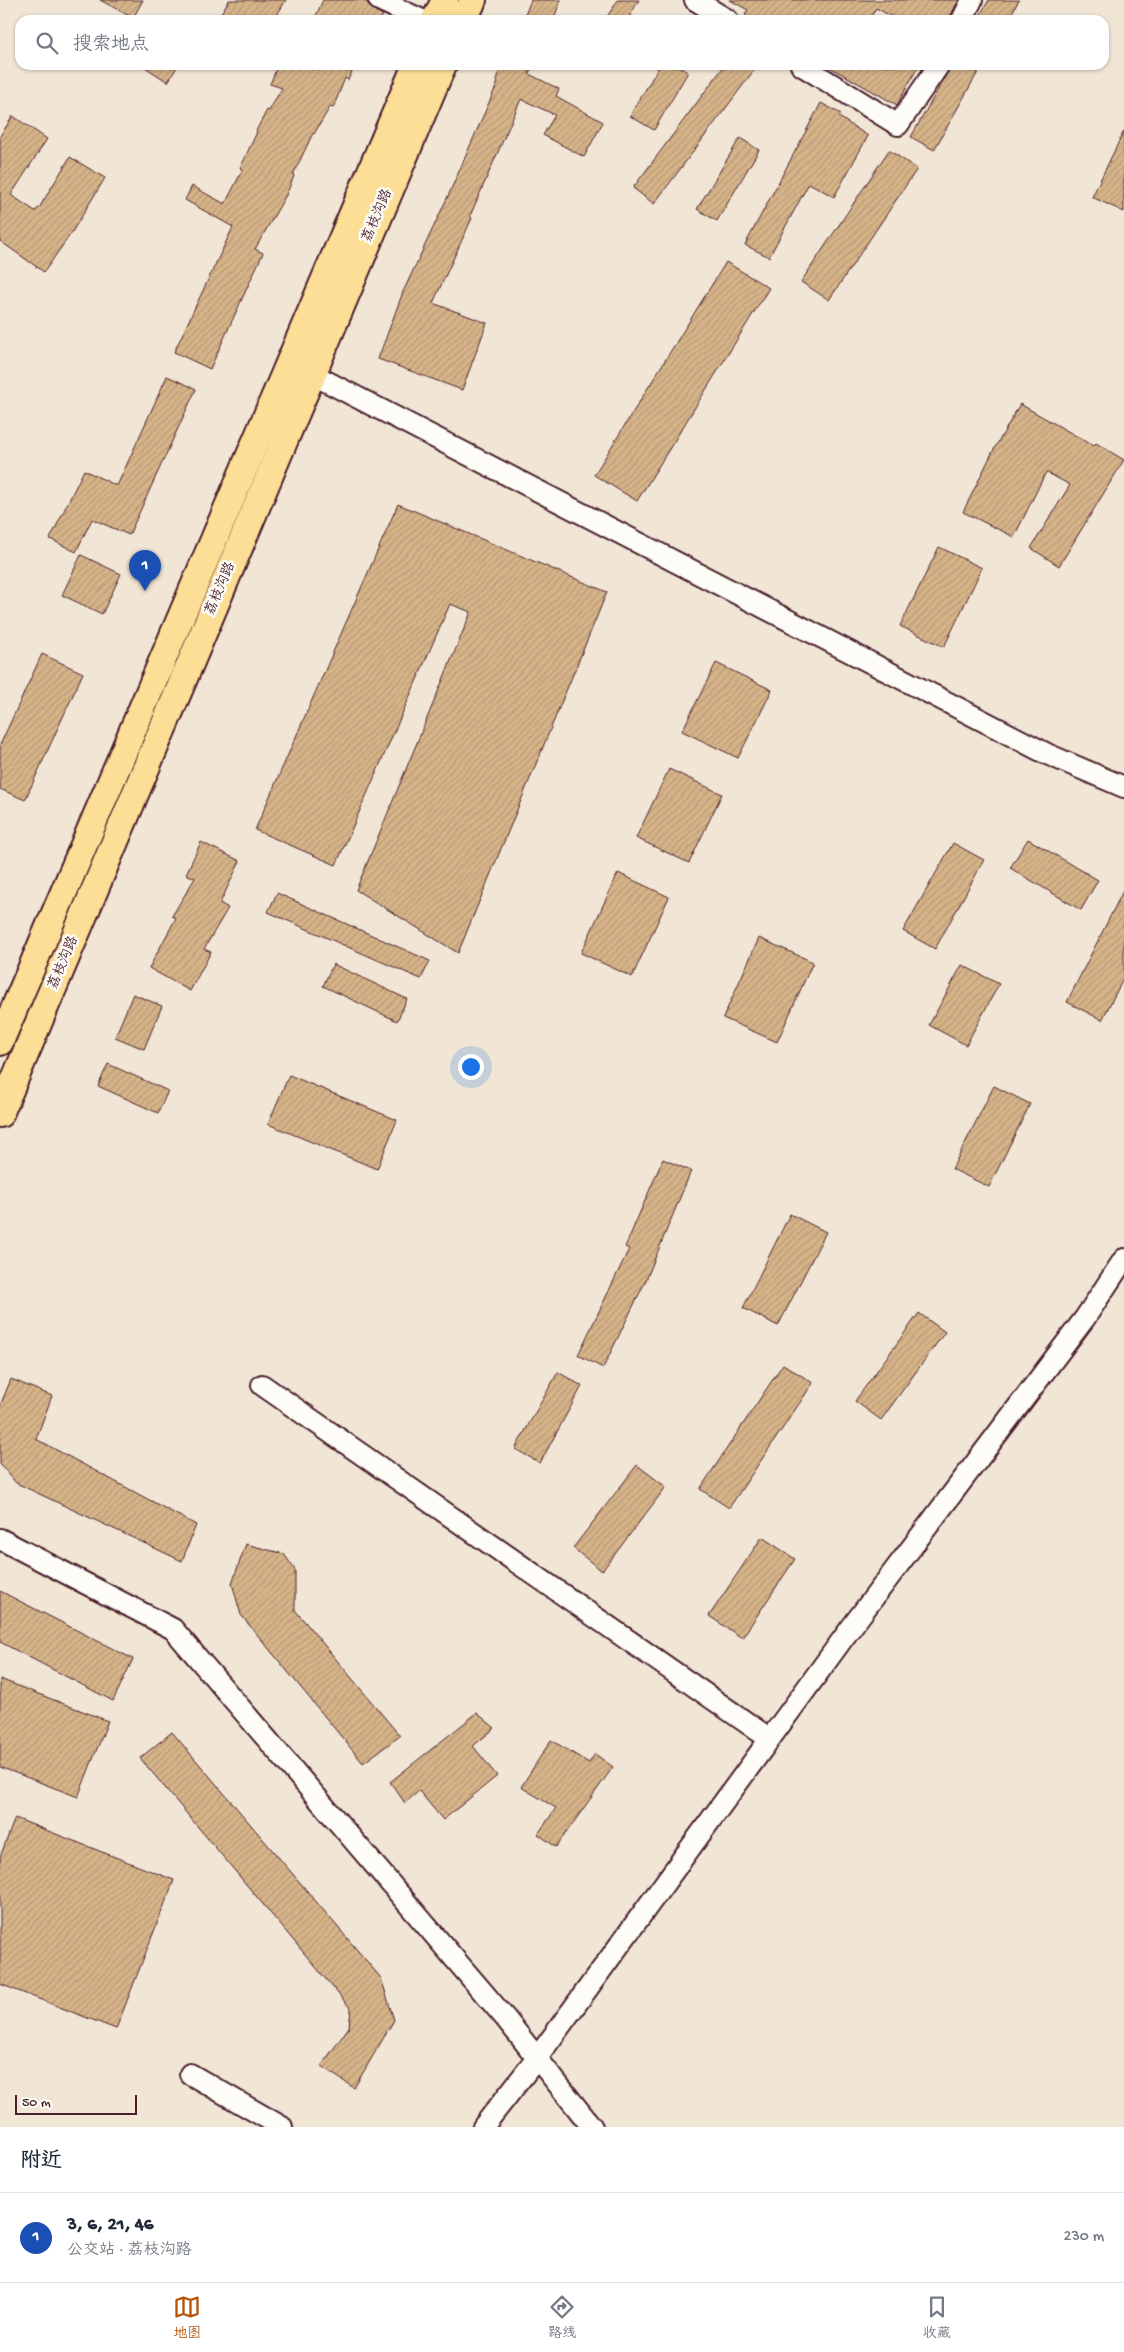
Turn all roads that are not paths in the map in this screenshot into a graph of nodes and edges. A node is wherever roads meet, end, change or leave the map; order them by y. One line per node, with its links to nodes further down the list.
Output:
1 (379, 0): 6 (street)
2 (444, 0): 7 (main road)
3 (473, 0): 8 (main road)
4 (695, 0): 9 (street)
5 (972, 0): 10 (street)
6 (411, 15)
7 (437, 15)
8 (466, 15)
9 (720, 15)
10 (964, 15)
11 (414, 70): 17 (main road, 荔枝沟路)
12 (440, 70): 15 (main road, 荔枝沟路)
13 (809, 70): 14 (street)
14 (937, 70)
15 (312, 374): 16 (street); 18 (main road, 荔枝沟路)
16 (1124, 787)
17 (0, 1042)
18 (0, 1114)
19 (1124, 1259): 22 (street)
20 (262, 1385): 22 (street)
21 (0, 1539): 23 (street)
22 (770, 1739): 23 (street)
23 (536, 2058): 26 (street); 27 (street)
24 (190, 2074): 25 (street)
25 (282, 2127)
26 (483, 2127)
27 (592, 2127)

